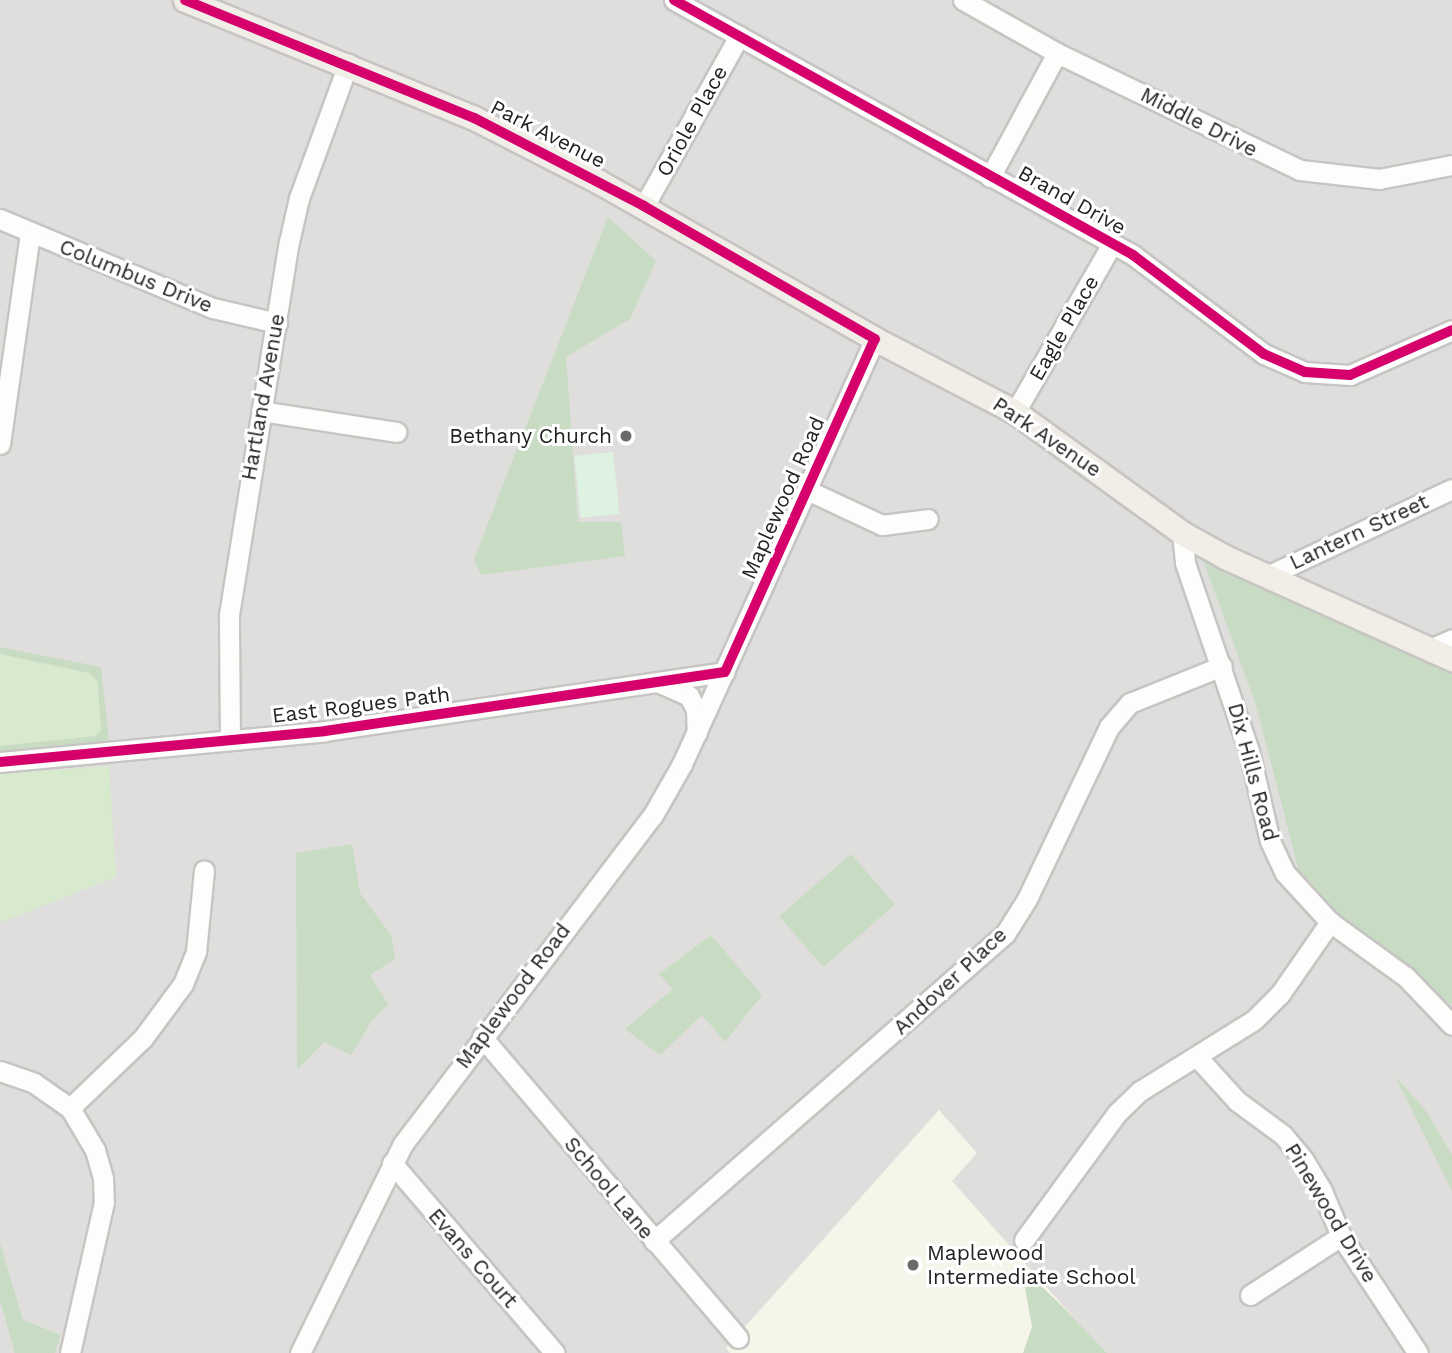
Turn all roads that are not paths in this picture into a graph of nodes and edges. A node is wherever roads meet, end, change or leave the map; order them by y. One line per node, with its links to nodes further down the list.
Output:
1 (185, 0): 6 (main road, Park Avenue)
2 (674, 0): 4 (street, Brand Drive)
3 (963, 0): 5 (street, Middle Drive)
4 (739, 36): 8 (street, Brand Drive); 9 (street, Oriole Place)
5 (1057, 53): 7 (street, Middle Drive); 8 (street)
6 (348, 64): 9 (main road, Park Avenue); 13 (street, Hartland Avenue)
7 (1452, 165)
8 (990, 177): 12 (street, Brand Drive)
9 (644, 206): 15 (main road, Park Avenue)
10 (0, 219): 11 (street, Columbus Drive)
11 (30, 233): 13 (street, Columbus Drive); 19 (street)
12 (1112, 244): 14 (street, Brand Drive); 17 (street, Eagle Place)
13 (276, 323): 16 (street, Hartland Avenue)
14 (1452, 330)
15 (875, 339): 17 (main road, Park Avenue); 21 (street, Maplewood Road)
16 (261, 411): 18 (street); 32 (street, Hartland Avenue)
17 (1016, 412): 23 (main road, Park Avenue)
18 (396, 432)
19 (0, 444)
20 (1452, 489): 24 (street, Lantern Street)
21 (807, 490): 22 (street); 29 (street, Maplewood Road)
22 (928, 519)
23 (1182, 533): 24 (main road, Park Avenue); 28 (street, Dix Hills Road)
24 (1267, 576): 26 (main road, Park Avenue)
25 (1452, 639): 26 (street)
26 (1430, 649): 27 (main road, Park Avenue)
27 (1452, 659)
28 (1222, 666): 35 (street, Dix Hills Road); 44 (street, Andover Place)
29 (725, 672): 30 (street, East Rogues Path); 31 (street, Maplewood Road)
30 (659, 682): 31 (street); 32 (street, East Rogues Path)
31 (696, 738): 37 (street, Maplewood Road)
32 (230, 740): 33 (street, East Rogues Path)
33 (0, 762)
34 (204, 870): 40 (street)
35 (1330, 922): 36 (street, Dix Hills Road); 38 (street)
36 (1452, 1025)
37 (482, 1037): 41 (street, Maplewood Road); 44 (street, School Lane)
38 (1198, 1058): 42 (street, Pinewood Drive); 43 (street)
39 (0, 1071): 40 (street)
40 (70, 1108): 47 (street)
41 (392, 1163): 48 (street, Maplewood Road); 49 (street, Evans Court)
42 (1340, 1236): 45 (street); 50 (street, Pinewood Drive)
43 (1024, 1240)
44 (654, 1241): 46 (street, School Lane)
45 (1250, 1295)
46 (738, 1338)
47 (70, 1353)
48 (300, 1353)
49 (555, 1353)
50 (1418, 1353)

